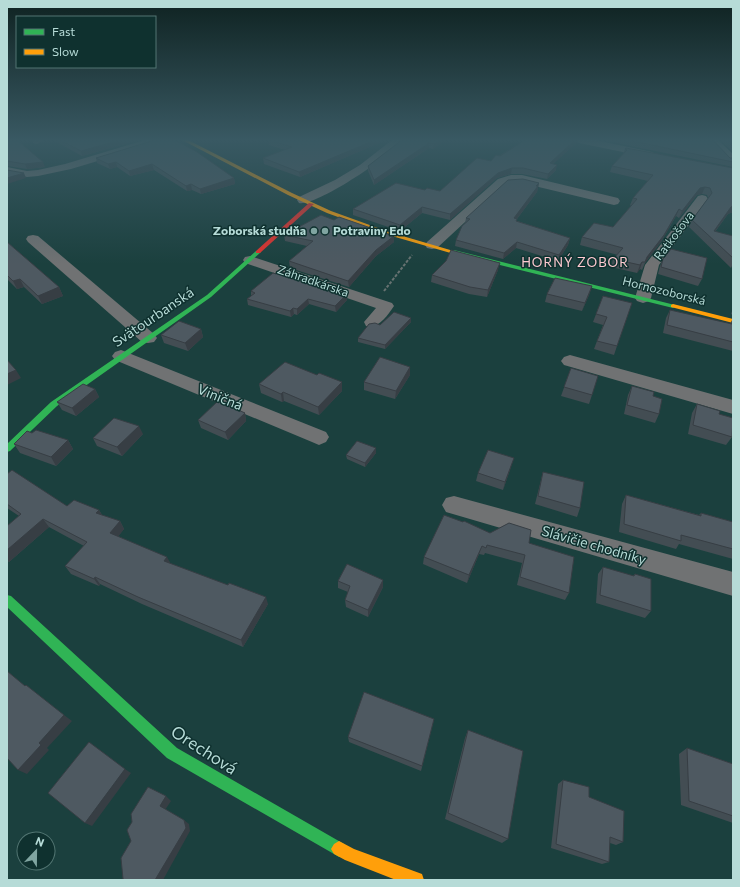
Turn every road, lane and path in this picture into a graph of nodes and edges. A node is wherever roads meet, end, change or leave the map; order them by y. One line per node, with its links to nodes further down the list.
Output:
1 (265, 181): 7 (street, Hornozoborská)
2 (342, 181): 7 (street)
3 (502, 181): 9 (street)
4 (532, 181): 6 (street)
5 (702, 199): 12 (street, Ratkošova)
6 (614, 201)
7 (307, 202): 9 (street, Hornozoborská); 11 (street, Svätourbanská)
8 (33, 239): 16 (street)
9 (432, 245): 12 (street, Hornozoborská)
10 (413, 255): 13 (path)
11 (250, 260): 13 (street, Záhradkárska); 16 (street, Svätourbanská)
12 (643, 298): 14 (street, Hornozoborská)
13 (375, 302): 15 (street)
14 (733, 321)
15 (372, 322)
16 (148, 338): 17 (street, Svätourbanská)
17 (121, 356): 20 (street, Viničná); 21 (street, Svätourbanská)
18 (570, 361): 19 (street)
19 (733, 407)
20 (319, 437)
21 (7, 449)
22 (454, 505): 23 (street, Slávičie chodníky)
23 (733, 584)
24 (7, 600): 25 (street, Orechová)
25 (416, 880)

